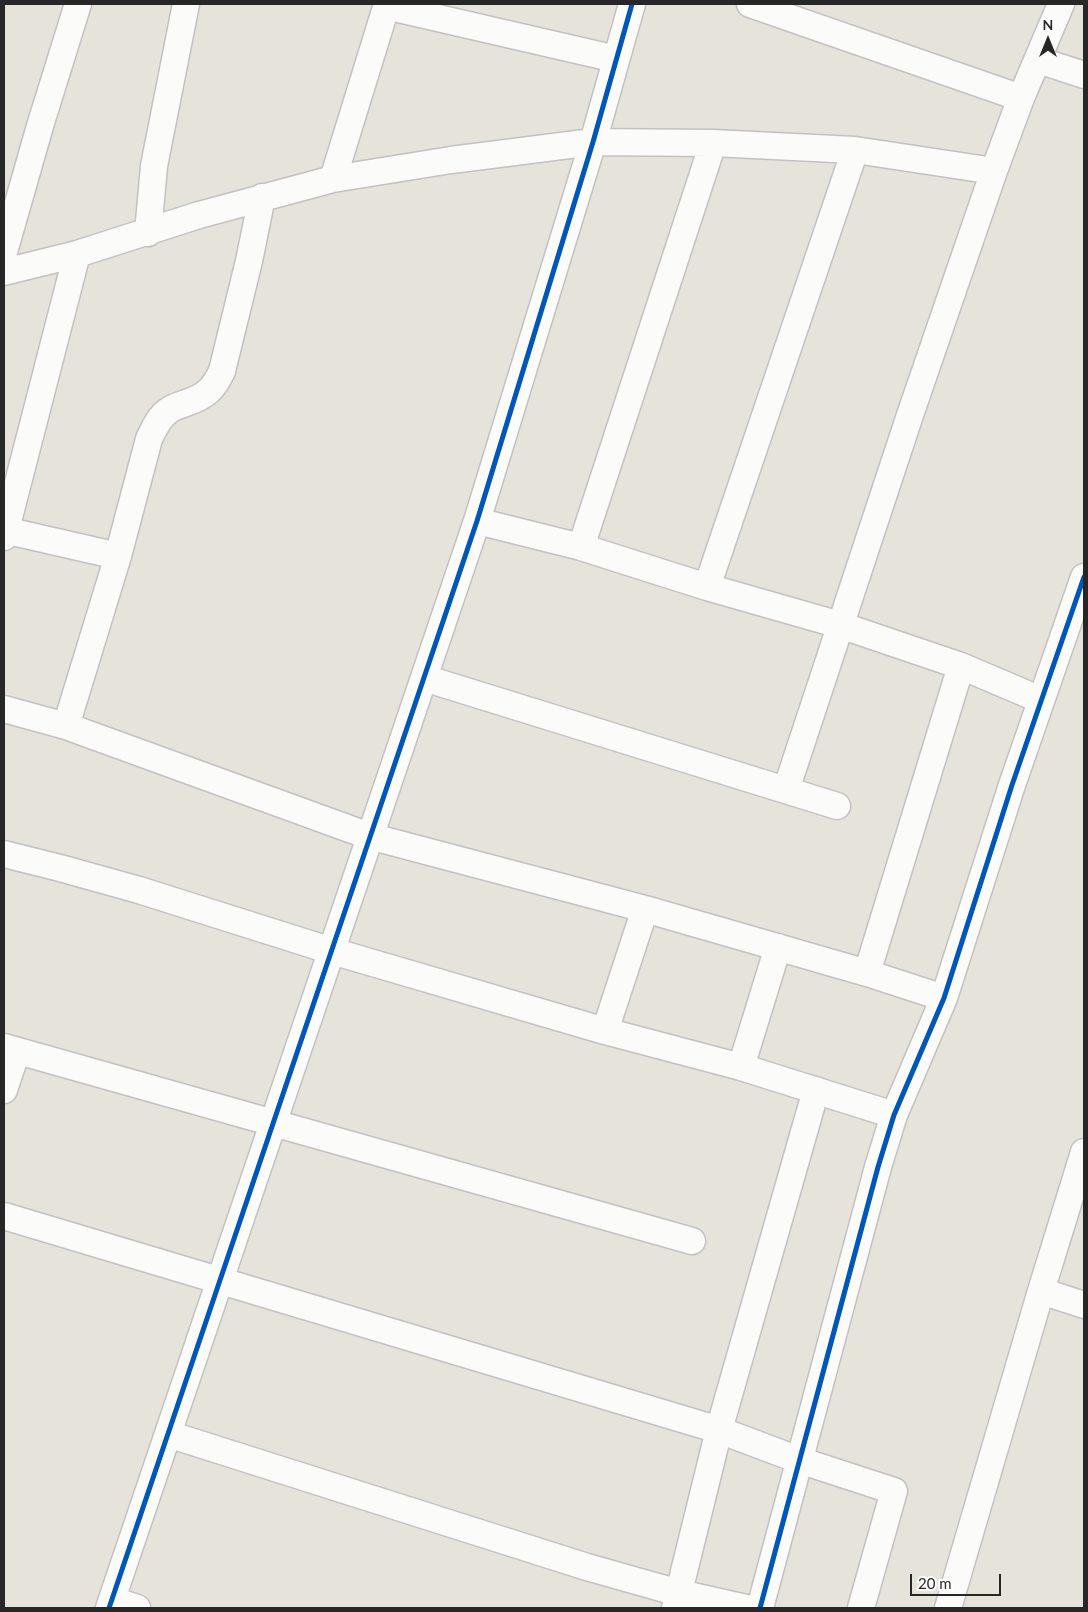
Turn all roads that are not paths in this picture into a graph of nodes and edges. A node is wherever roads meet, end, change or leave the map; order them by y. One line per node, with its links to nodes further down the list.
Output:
1 (78, 4): 18 (street)
2 (186, 4): 17 (street)
3 (632, 4): 7 (street)
4 (750, 4): 10 (street)
5 (1062, 4): 8 (street)
6 (386, 5): 7 (street); 15 (street)
7 (616, 59): 11 (street)
8 (1038, 60): 9 (street); 10 (street)
9 (1084, 75)
10 (1021, 98): 14 (street)
11 (593, 142): 12 (street); 15 (street); 21 (street)
12 (713, 142): 13 (street); 23 (street)
13 (856, 150): 14 (street); 26 (street)
14 (994, 171): 27 (street)
15 (333, 179): 16 (street)
16 (262, 198): 17 (street); 24 (street)
17 (148, 233): 19 (street)
18 (4, 252)
19 (77, 254): 20 (street); 22 (street)
20 (4, 272)
21 (477, 521): 23 (street); 29 (street)
22 (4, 532): 24 (street)
23 (581, 547): 26 (street)
24 (118, 556): 32 (street)
25 (1084, 577): 30 (street)
26 (707, 587): 27 (street)
27 (840, 625): 28 (street); 33 (street)
28 (961, 666): 30 (street); 40 (street)
29 (424, 678): 33 (street); 35 (street)
30 (1041, 700): 41 (street)
31 (4, 709): 32 (street)
32 (66, 726): 35 (street)
33 (786, 790): 34 (street)
34 (838, 806)
35 (369, 836): 37 (street); 39 (street)
36 (4, 854): 39 (street)
37 (645, 909): 38 (street); 42 (street)
38 (778, 947): 40 (street); 44 (street)
39 (332, 951): 42 (street); 48 (street)
40 (867, 973): 41 (street)
41 (944, 998): 47 (street)
42 (605, 1031): 44 (street)
43 (10, 1049): 45 (street); 48 (street)
44 (741, 1067): 46 (street)
45 (4, 1090)
46 (816, 1090): 47 (street); 55 (street)
47 (894, 1115): 57 (street)
48 (274, 1123): 51 (street); 52 (street)
49 (1084, 1152): 53 (street)
50 (4, 1216): 52 (street)
51 (692, 1241)
52 (220, 1281): 55 (street); 56 (street)
53 (1041, 1290): 54 (street); 64 (street)
54 (1084, 1305)
55 (719, 1430): 57 (street); 58 (street)
56 (168, 1434): 58 (street); 59 (street)
57 (799, 1460): 62 (street); 63 (street)
58 (677, 1601): 61 (street)
59 (110, 1604): 60 (street)
60 (137, 1608)
61 (746, 1608)
62 (760, 1608)
63 (861, 1608)
64 (948, 1608)

